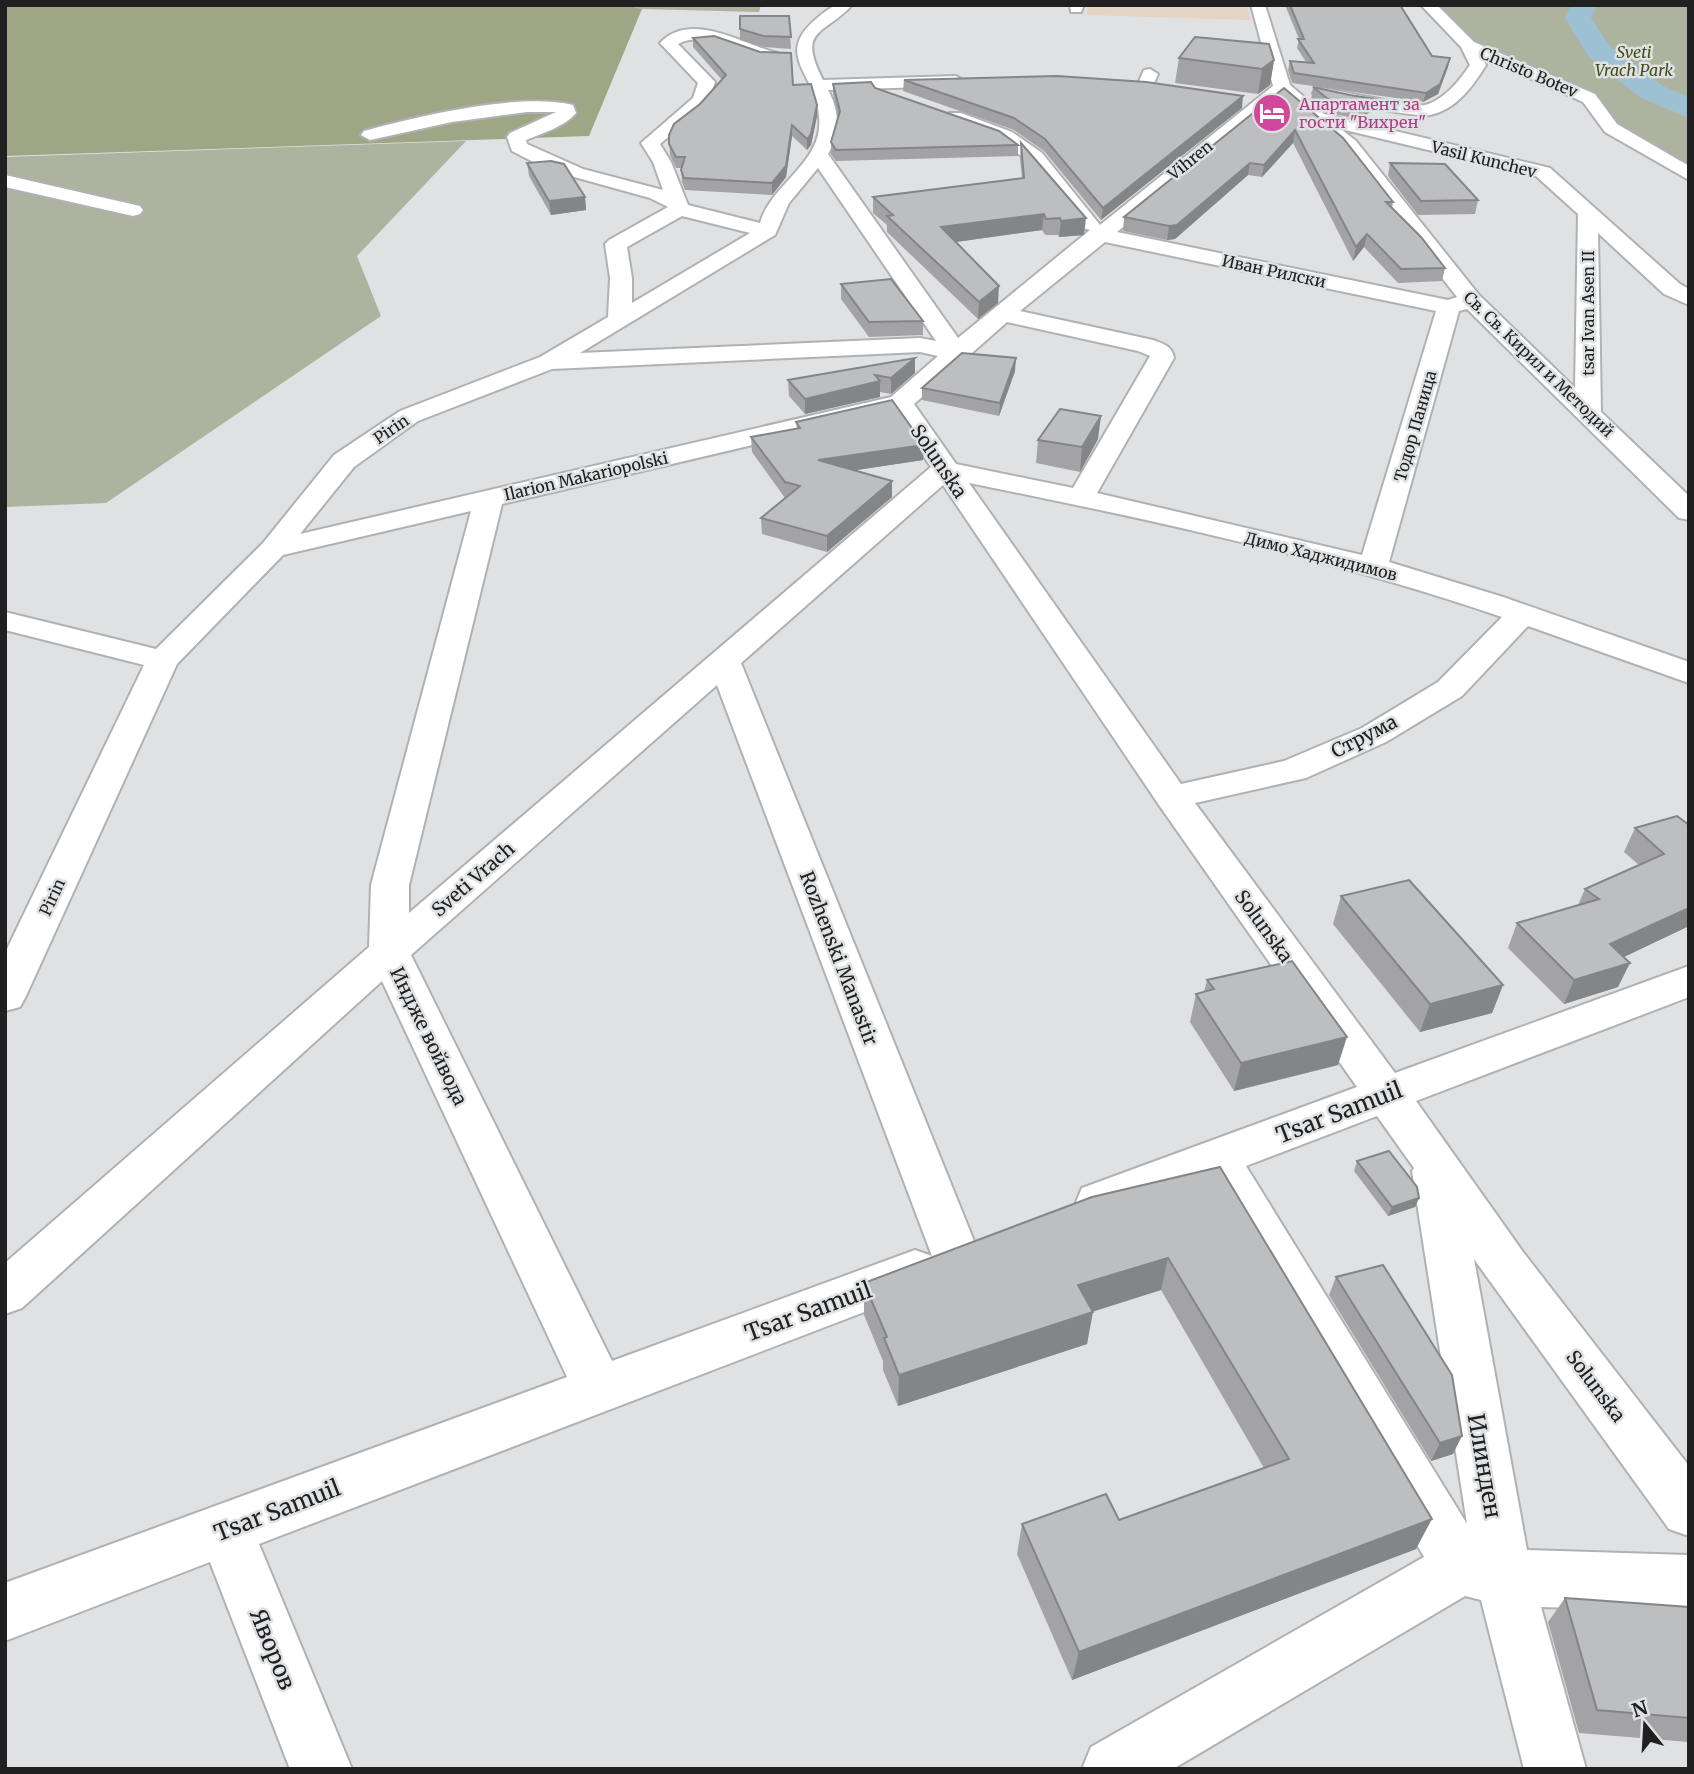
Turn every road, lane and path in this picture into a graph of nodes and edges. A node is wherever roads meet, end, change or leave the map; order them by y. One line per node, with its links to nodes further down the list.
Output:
1 (845, 5): 5 (street)
2 (1258, 5): 6 (street)
3 (1428, 5): 4 (street)
4 (1468, 45): 6 (street); 16 (street, Christo Botev)
5 (804, 56): 8 (street); 18 (street)
6 (1279, 78): 11 (street, Vihren); 13 (street, Св. Св. Кирил и Методий)
7 (977, 80): 8 (street)
8 (827, 85): 10 (street); 15 (street)
9 (1236, 99): 11 (street)
10 (905, 100)
11 (1261, 103): 22 (street, Vihren)
12 (939, 111): 22 (street)
13 (1320, 119): 20 (street, Vasil Kunchev); 24 (street, Св. Св. Кирил и Методий)
14 (370, 135): 18 (street)
15 (819, 155): 21 (street); 27 (street)
16 (1689, 174)
17 (5, 181): 19 (street)
18 (678, 205): 21 (street); 26 (street)
19 (133, 210)
20 (1588, 213): 23 (street, Vasil Kunchev); 30 (street, tsar Ivan Asen II)
21 (768, 231): 26 (street, Pirin)
22 (1098, 234): 24 (street, Иван Рилски); 25 (street, Vihren)
23 (1689, 298)
24 (1460, 304): 30 (street, Св. Св. Кирил и Методий); 36 (street, Тодор Паница)
25 (1001, 314): 27 (street, Vihren); 32 (street)
26 (621, 318): 28 (street, Pirin)
27 (956, 352): 28 (street); 29 (street, Vihren)
28 (549, 362): 35 (street, Pirin)
29 (900, 402): 31 (street, Solunska); 33 (street, Ilarion Makariopolski)
30 (1588, 412): 34 (street, Св. Св. Кирил и Методий)
31 (944, 470): 32 (street, Димо Хаджидимов); 40 (street, Sveti Vrach); 42 (street, Solunska)
32 (1081, 497): 36 (street, Димо Хаджидимов)
33 (489, 498): 35 (street, Ilarion Makariopolski); 43 (street, Индже войвода)
34 (1689, 512)
35 (272, 549): 39 (street, Pirin)
36 (1373, 567): 37 (street, Димо Хаджидимов)
37 (1523, 614): 41 (street, Димо Хаджидимов); 42 (street, Струма)
38 (5, 621): 39 (street)
39 (163, 660): 45 (street, Pirin)
40 (724, 660): 43 (street, Sveti Vrach); 50 (street, Rozhenski Manastir)
41 (1689, 673)
42 (1172, 797): 46 (street, Solunska)
43 (389, 951): 51 (street, Sveti Vrach); 52 (street, Индже войвода)
44 (1689, 981): 46 (street, Tsar Samuil)
45 (5, 996)
46 (1385, 1095): 47 (street, Tsar Samuil); 48 (street, Solunska)
47 (1217, 1158): 49 (street, Tsar Samuil); 55 (street)
48 (1433, 1158): 53 (street, Solunska); 55 (street, Илинден)
49 (1060, 1217)
50 (975, 1249): 52 (street, Tsar Samuil)
51 (5, 1293)
52 (599, 1389): 54 (street, Tsar Samuil)
53 (1689, 1510)
54 (225, 1529): 57 (street, Tsar Samuil); 58 (street, Яворов)
55 (1483, 1573): 56 (street); 59 (street); 60 (street, Илинден)
56 (1689, 1583)
57 (5, 1612)
58 (321, 1769)
59 (1113, 1769)
60 (1555, 1769)

